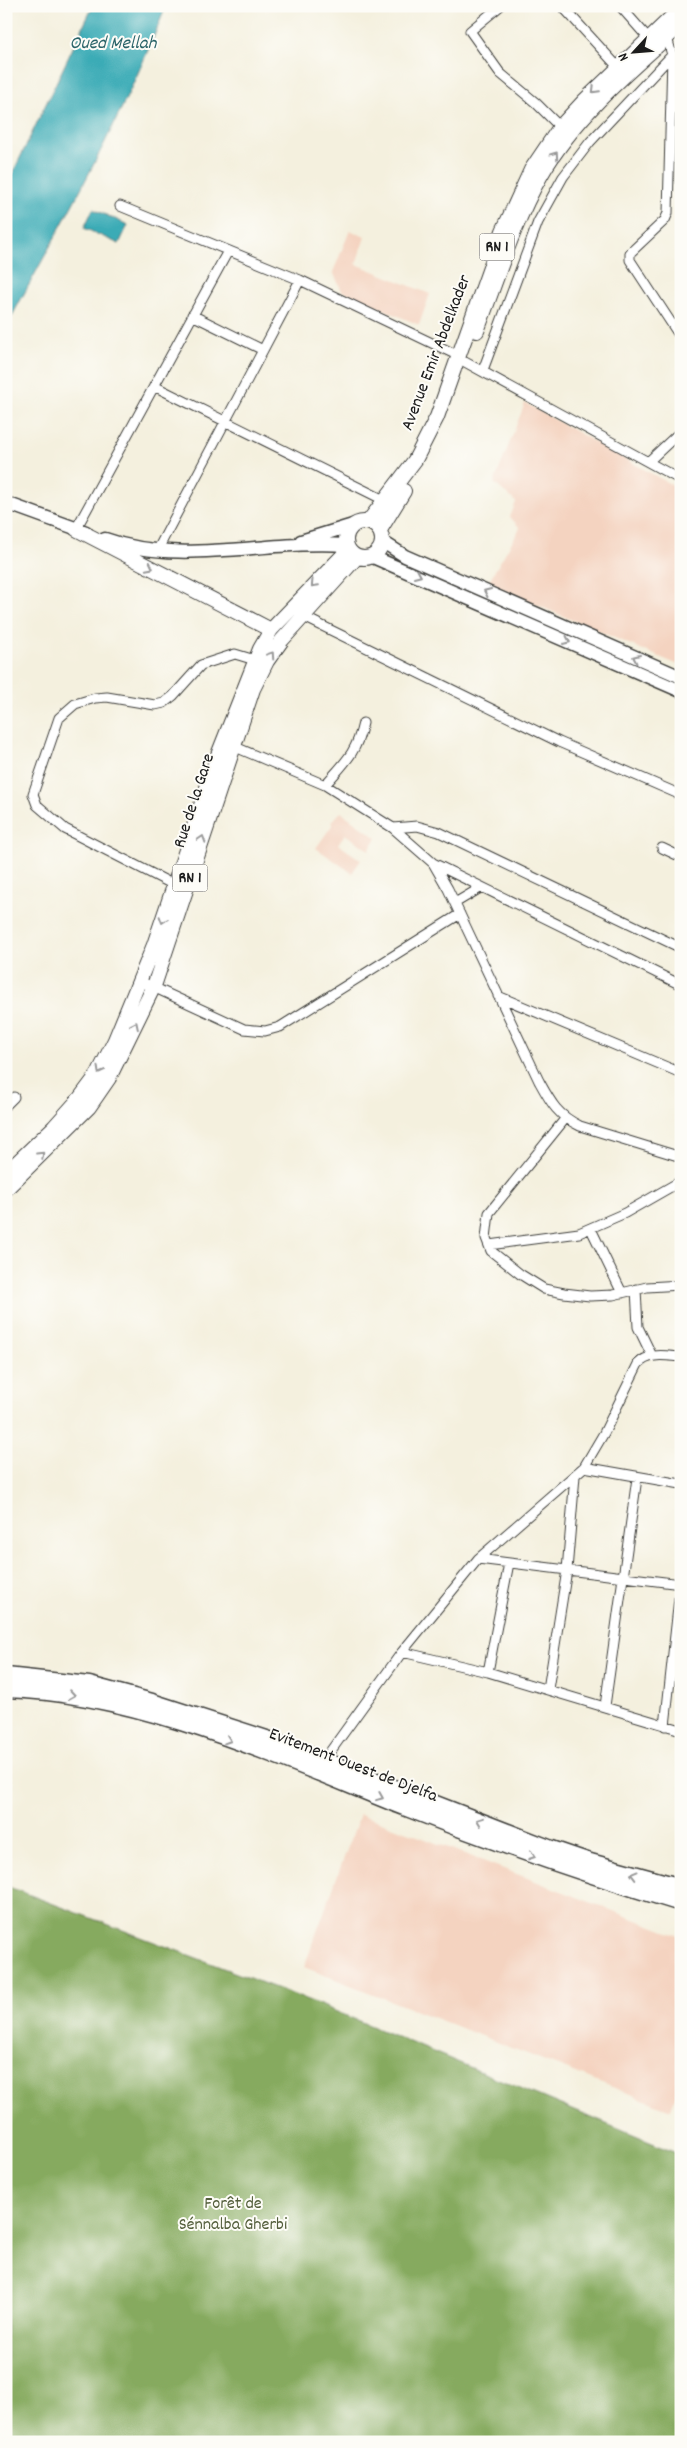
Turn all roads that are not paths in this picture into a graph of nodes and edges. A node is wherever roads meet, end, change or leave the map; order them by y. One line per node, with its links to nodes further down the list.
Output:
1 (500, 6): 10 (street)
2 (562, 6): 9 (street)
3 (620, 6): 7 (street)
4 (681, 8): 6 (main road, Avenue Emir Abdelkader / RN 1)
5 (681, 25): 6 (main road, Avenue Emir Abdelkader / RN 1)
6 (665, 32): 7 (main road, Avenue Emir Abdelkader / RN 1); 8 (street); 17 (main road, Avenue Emir Abdelkader / RN 1, one-way to 6)
7 (648, 38): 9 (main road, Avenue Emir Abdelkader / RN 1)
8 (672, 55): 15 (street); 18 (street)
9 (618, 67): 10 (main road, Avenue Emir Abdelkader / RN 1, one-way to 10)
10 (560, 127): 17 (main road, Avenue Emir Abdelkader / RN 1)
11 (120, 206): 12 (street)
12 (228, 251): 13 (street); 14 (street)
13 (300, 280): 16 (street); 17 (street)
14 (192, 315): 16 (street); 19 (street)
15 (681, 338)
16 (263, 350): 20 (street)
17 (462, 359): 18 (street); 24 (main road, Avenue Emir Abdelkader / RN 1); 28 (main road, Avenue Emir Abdelkader / RN 1)
18 (483, 370): 22 (street)
19 (154, 386): 20 (street); 27 (street)
20 (225, 422): 24 (street); 30 (street)
21 (681, 431): 22 (street)
22 (649, 461): 23 (street)
23 (681, 480)
24 (386, 501): 28 (main road, Avenue Emir Abdelkader / RN 1)
25 (6, 503): 27 (main road)
26 (353, 525): 28 (main road); 29 (main road); 31 (main road)
27 (76, 529): 30 (main road); 34 (main road, one-way to 34)
28 (377, 532): 32 (main road); 36 (main road, one-way to 28)
29 (284, 546): 30 (main road); 31 (main road)
30 (158, 549)
31 (350, 551): 32 (main road); 33 (main road, Rue de la Gare / RN 1); 34 (main road, Rue de la Gare / RN 1, one-way to 34)
32 (373, 556): 37 (main road, one-way to 37)
33 (302, 616): 39 (main road, Rue de la Gare / RN 1, one-way to 33); 41 (street)
34 (271, 630): 35 (main road, Rue de la Gare / RN 1)
35 (255, 660): 39 (main road, Rue de la Gare / RN 1); 46 (street)
36 (681, 677)
37 (681, 691)
38 (363, 723): 40 (street)
39 (228, 745): 40 (street); 46 (main road, Rue de la Gare / RN 1); 53 (main road, Rue de la Gare / RN 1, one-way to 39)
40 (325, 785): 42 (street)
41 (681, 795)
42 (393, 828): 45 (street); 50 (street)
43 (662, 848): 44 (street)
44 (681, 857)
45 (433, 863): 47 (street); 48 (street)
46 (174, 885): 51 (main road, Rue de la Gare / RN 1, one-way to 51)
47 (482, 887): 48 (street); 52 (street)
48 (455, 903): 49 (street)
49 (460, 914): 53 (street); 54 (street)
50 (681, 948)
51 (140, 981): 53 (street); 60 (main road, Rue de la Gare / RN 1, one-way to 60)
52 (681, 985)
53 (154, 986): 62 (main road, Rue de la Gare / RN 1, one-way to 53)
54 (498, 996): 55 (street); 58 (street)
55 (681, 1073)
56 (14, 1098): 57 (street)
57 (6, 1105)
58 (565, 1119): 59 (street); 64 (street)
59 (681, 1157)
60 (6, 1173)
61 (681, 1181): 63 (street)
62 (6, 1190)
63 (591, 1229): 64 (street); 67 (street)
64 (489, 1245): 67 (street)
65 (681, 1285): 66 (street)
66 (636, 1289): 67 (street); 68 (street)
67 (622, 1293)
68 (652, 1356): 69 (street); 70 (street)
69 (681, 1357)
70 (584, 1468): 71 (street); 72 (street)
71 (575, 1476): 74 (street); 76 (street)
72 (637, 1478): 73 (street); 77 (street)
73 (681, 1484)
74 (478, 1559): 75 (street); 79 (street)
75 (509, 1563): 76 (street); 80 (street)
76 (568, 1570): 77 (street); 83 (street)
77 (624, 1578): 78 (street); 84 (street)
78 (680, 1583): 85 (street)
79 (402, 1652): 80 (street); 87 (street)
80 (488, 1672): 83 (street)
81 (6, 1676): 87 (highway)
82 (6, 1688): 87 (highway, Evitement Ouest de Djelfa, one-way to 87)
83 (548, 1689): 84 (street)
84 (605, 1706): 85 (street)
85 (665, 1726): 86 (street)
86 (681, 1730)
87 (320, 1767): 88 (highway, Evitement Ouest de Djelfa, one-way to 87); 89 (highway, Evitement Ouest de Djelfa, one-way to 89)
88 (681, 1887)
89 (681, 1903)

